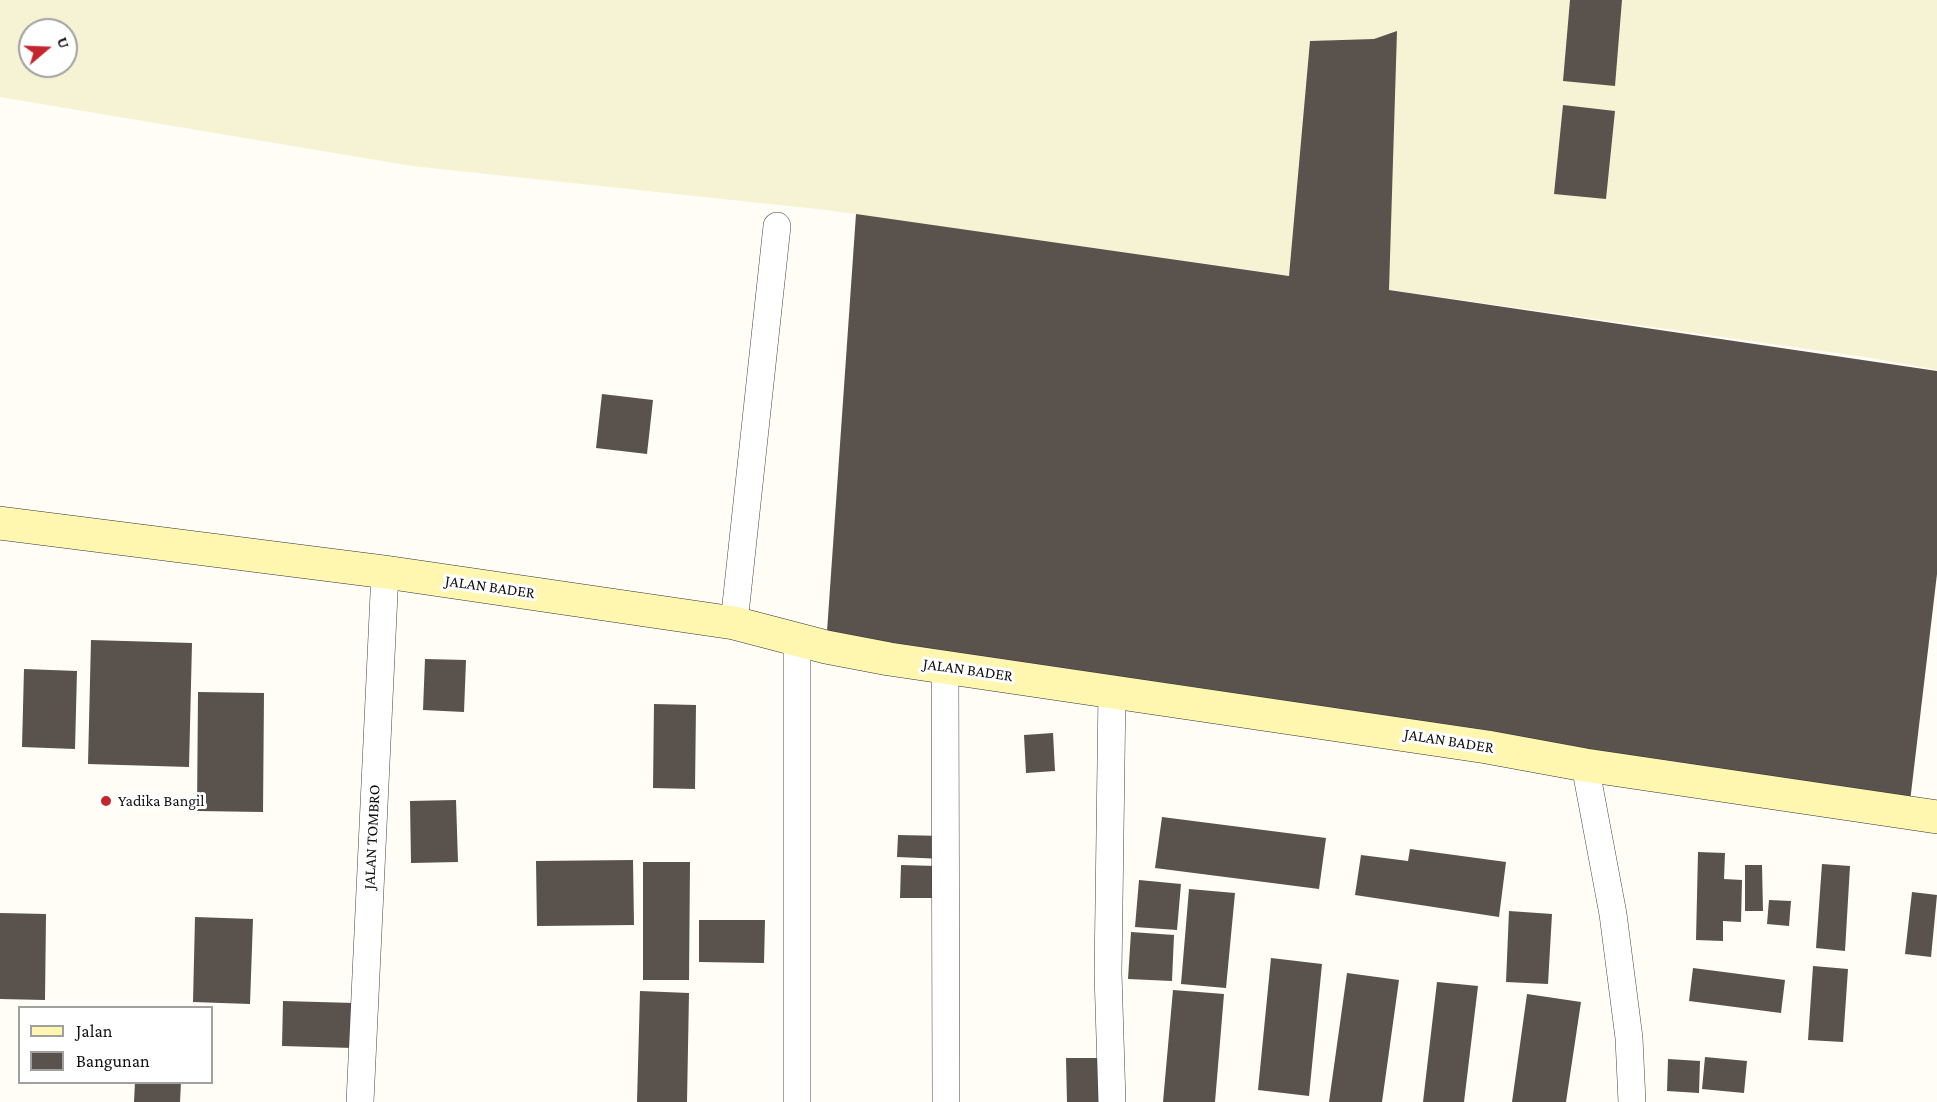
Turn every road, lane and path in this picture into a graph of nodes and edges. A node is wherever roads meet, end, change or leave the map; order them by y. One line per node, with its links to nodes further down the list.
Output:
1 (777, 226): 4 (street)
2 (0, 523): 3 (main road, JALAN BADER)
3 (385, 572): 4 (main road, JALAN BADER); 10 (street, JALAN TOMBRO)
4 (734, 623): 5 (main road, JALAN BADER)
5 (796, 638): 6 (main road, JALAN BADER); 11 (street)
6 (945, 666): 7 (main road, JALAN BADER); 12 (street)
7 (1112, 692): 8 (main road, JALAN BADER); 13 (street)
8 (1585, 765): 9 (main road, JALAN BADER); 14 (street)
9 (1937, 817)
10 (360, 1102)
11 (797, 1102)
12 (946, 1102)
13 (1112, 1102)
14 (1632, 1102)

